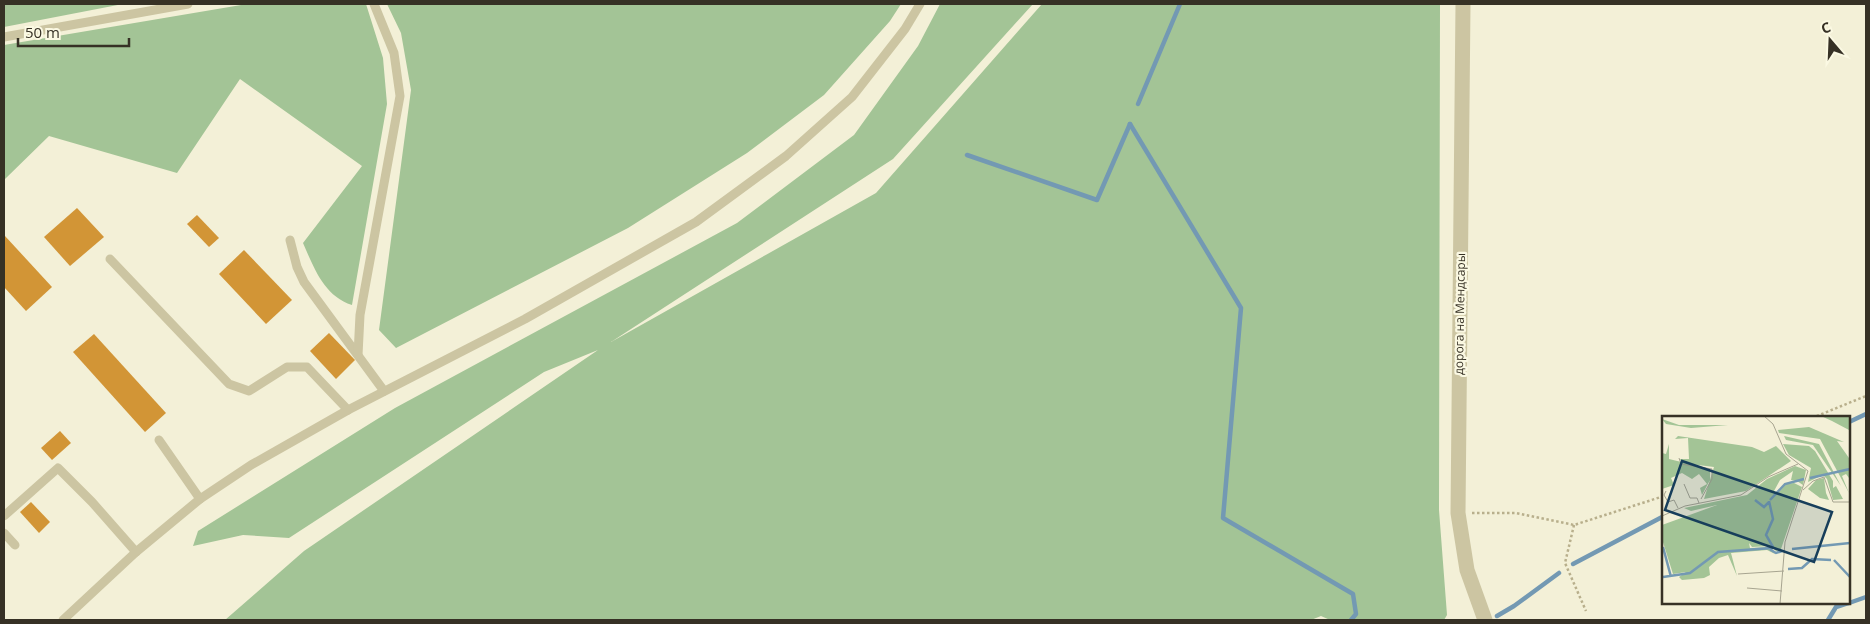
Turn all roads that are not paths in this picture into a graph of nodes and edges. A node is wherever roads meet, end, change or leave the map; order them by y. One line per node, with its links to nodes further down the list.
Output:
1 (188, 4): 5 (lane)
2 (374, 4): 8 (lane)
3 (920, 4): 9 (lane)
4 (1463, 4): 18 (street, дорога на Мендсары)
5 (4, 37)
6 (290, 240): 8 (lane)
7 (110, 260): 10 (lane)
8 (358, 355): 9 (lane)
9 (384, 392): 10 (lane)
10 (348, 410): 12 (lane)
11 (159, 440): 12 (lane)
12 (200, 499): 16 (lane)
13 (4, 516): 16 (lane)
14 (4, 533): 15 (lane)
15 (15, 545)
16 (136, 552): 17 (lane)
17 (63, 620)
18 (1484, 620)

